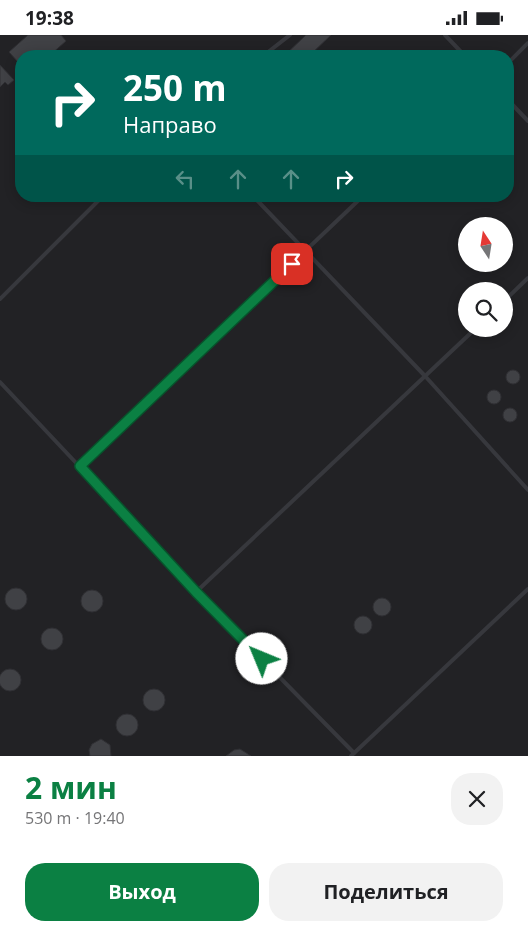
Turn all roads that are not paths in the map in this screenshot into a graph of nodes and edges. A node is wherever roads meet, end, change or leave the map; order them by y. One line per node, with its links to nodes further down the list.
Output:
1 (290, 35): 4 (lane)
2 (445, 35): 5 (lane)
3 (528, 43): 6 (lane)
4 (271, 50)
5 (459, 50)
6 (514, 57)
7 (514, 106): 8 (lane)
8 (528, 121)
9 (97, 202): 15 (lane)
10 (259, 202): 12 (lane)
11 (358, 202): 12 (lane)
12 (307, 251): 17 (lane); 19 (lane)
13 (528, 278): 14 (lane)
14 (513, 292)
15 (0, 299)
16 (467, 337): 17 (lane)
17 (425, 377): 20 (lane); 22 (lane)
18 (0, 382): 19 (lane)
19 (80, 466): 22 (lane)
20 (528, 490)
21 (528, 589): 23 (lane)
22 (196, 592): 23 (lane)
23 (353, 754)

